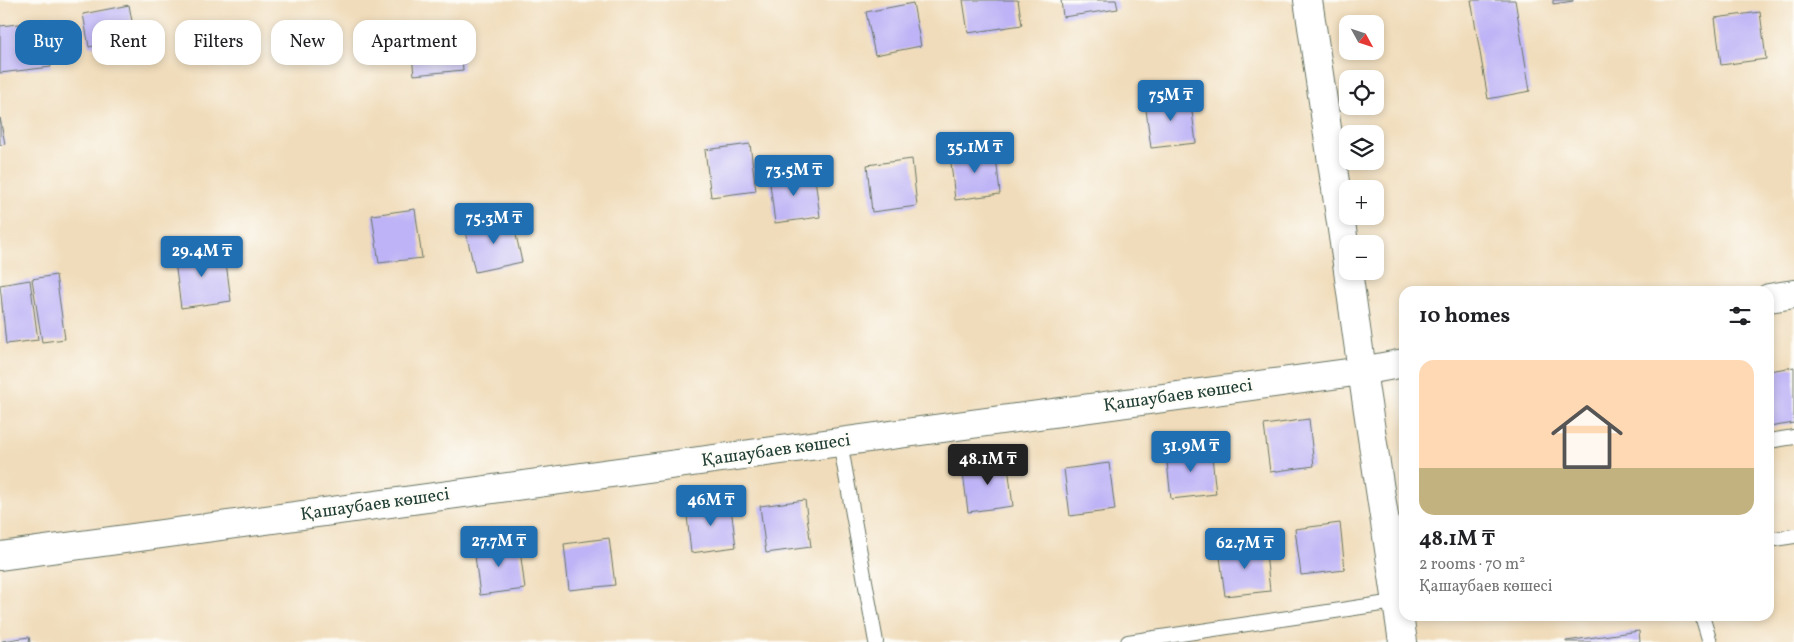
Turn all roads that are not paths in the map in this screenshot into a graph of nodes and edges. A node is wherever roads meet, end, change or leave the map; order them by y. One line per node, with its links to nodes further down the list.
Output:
1 (1308, 0): 2 (street)
2 (1343, 235)
3 (1349, 280): 7 (street)
4 (1794, 294): 5 (street)
5 (1774, 297)
6 (1399, 364): 7 (street, Қашаубаев көшесі)
7 (1362, 371): 10 (street, Қашаубаев көшесі); 14 (street)
8 (1794, 437): 9 (lane)
9 (1774, 440)
10 (840, 442): 13 (street, Қашаубаев көшесі); 19 (lane)
11 (1794, 536): 12 (lane)
12 (1774, 539)
13 (0, 556)
14 (1399, 595)
15 (1399, 601): 18 (lane)
16 (1401, 621): 21 (street)
17 (1704, 621): 22 (lane)
18 (1147, 640): 20 (lane)
19 (876, 642)
20 (1128, 642)
21 (1403, 642)
22 (1710, 642)

